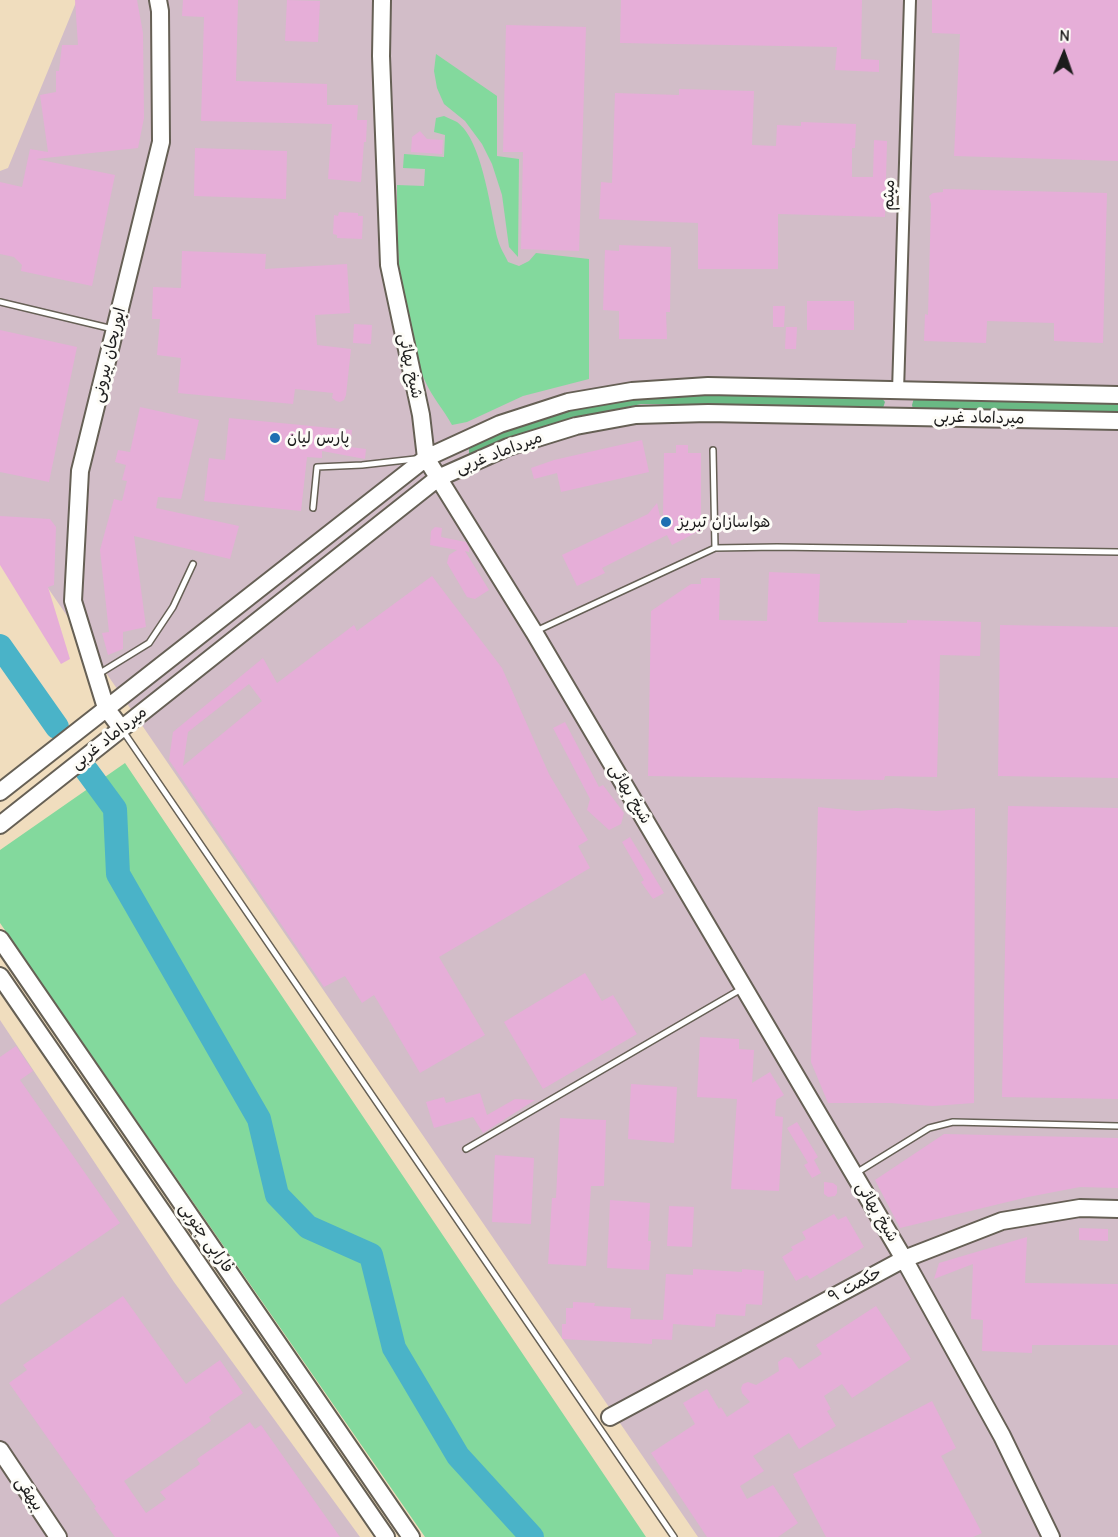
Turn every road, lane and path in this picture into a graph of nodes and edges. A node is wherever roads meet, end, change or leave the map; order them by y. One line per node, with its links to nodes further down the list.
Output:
1 (158, 0): 5 (street, ابوریحان بیرونی)
2 (382, 0): 10 (street, شیخ بهائی)
3 (910, 0): 6 (street, میثم)
4 (0, 302): 5 (lane)
5 (115, 330): 17 (street, ابوریحان بیرونی)
6 (898, 391): 7 (street, میرداماد غربی); 10 (street, میرداماد غربی)
7 (1118, 395)
8 (1118, 421): 11 (street, میرداماد غربی)
9 (713, 450): 13 (lane)
10 (426, 458): 11 (street, شیخ بهائی); 12 (lane); 18 (street, میرداماد غربی)
11 (438, 478): 16 (street, شیخ بهائی); 19 (street, میرداماد غربی)
12 (313, 508)
13 (715, 548): 14 (lane); 16 (lane)
14 (1118, 552)
15 (193, 564): 17 (lane)
16 (534, 632): 24 (street, شیخ بهائی)
17 (96, 676): 18 (street, ابوریحان بیرونی)
18 (106, 708): 19 (street, ابوریحان بیرونی); 20 (street, میرداماد غربی)
19 (121, 728): 21 (street, میرداماد غربی); 35 (lane)
20 (0, 792)
21 (0, 825)
22 (0, 939): 34 (street, فارابی جنوبی)
23 (0, 976): 33 (street, فارابی جنوبی)
24 (744, 987): 26 (lane); 27 (street, شیخ بهائی)
25 (1118, 1126): 27 (lane)
26 (466, 1149)
27 (855, 1174): 29 (street, شیخ بهائی)
28 (1118, 1209): 29 (street, حکمت ۹)
29 (904, 1259): 30 (street, حکمت ۹); 36 (street, شیخ بهائی)
30 (610, 1417)
31 (0, 1450): 32 (street, بیهقی)
32 (58, 1537)
33 (386, 1537)
34 (411, 1537)
35 (674, 1537)
36 (1051, 1537)

